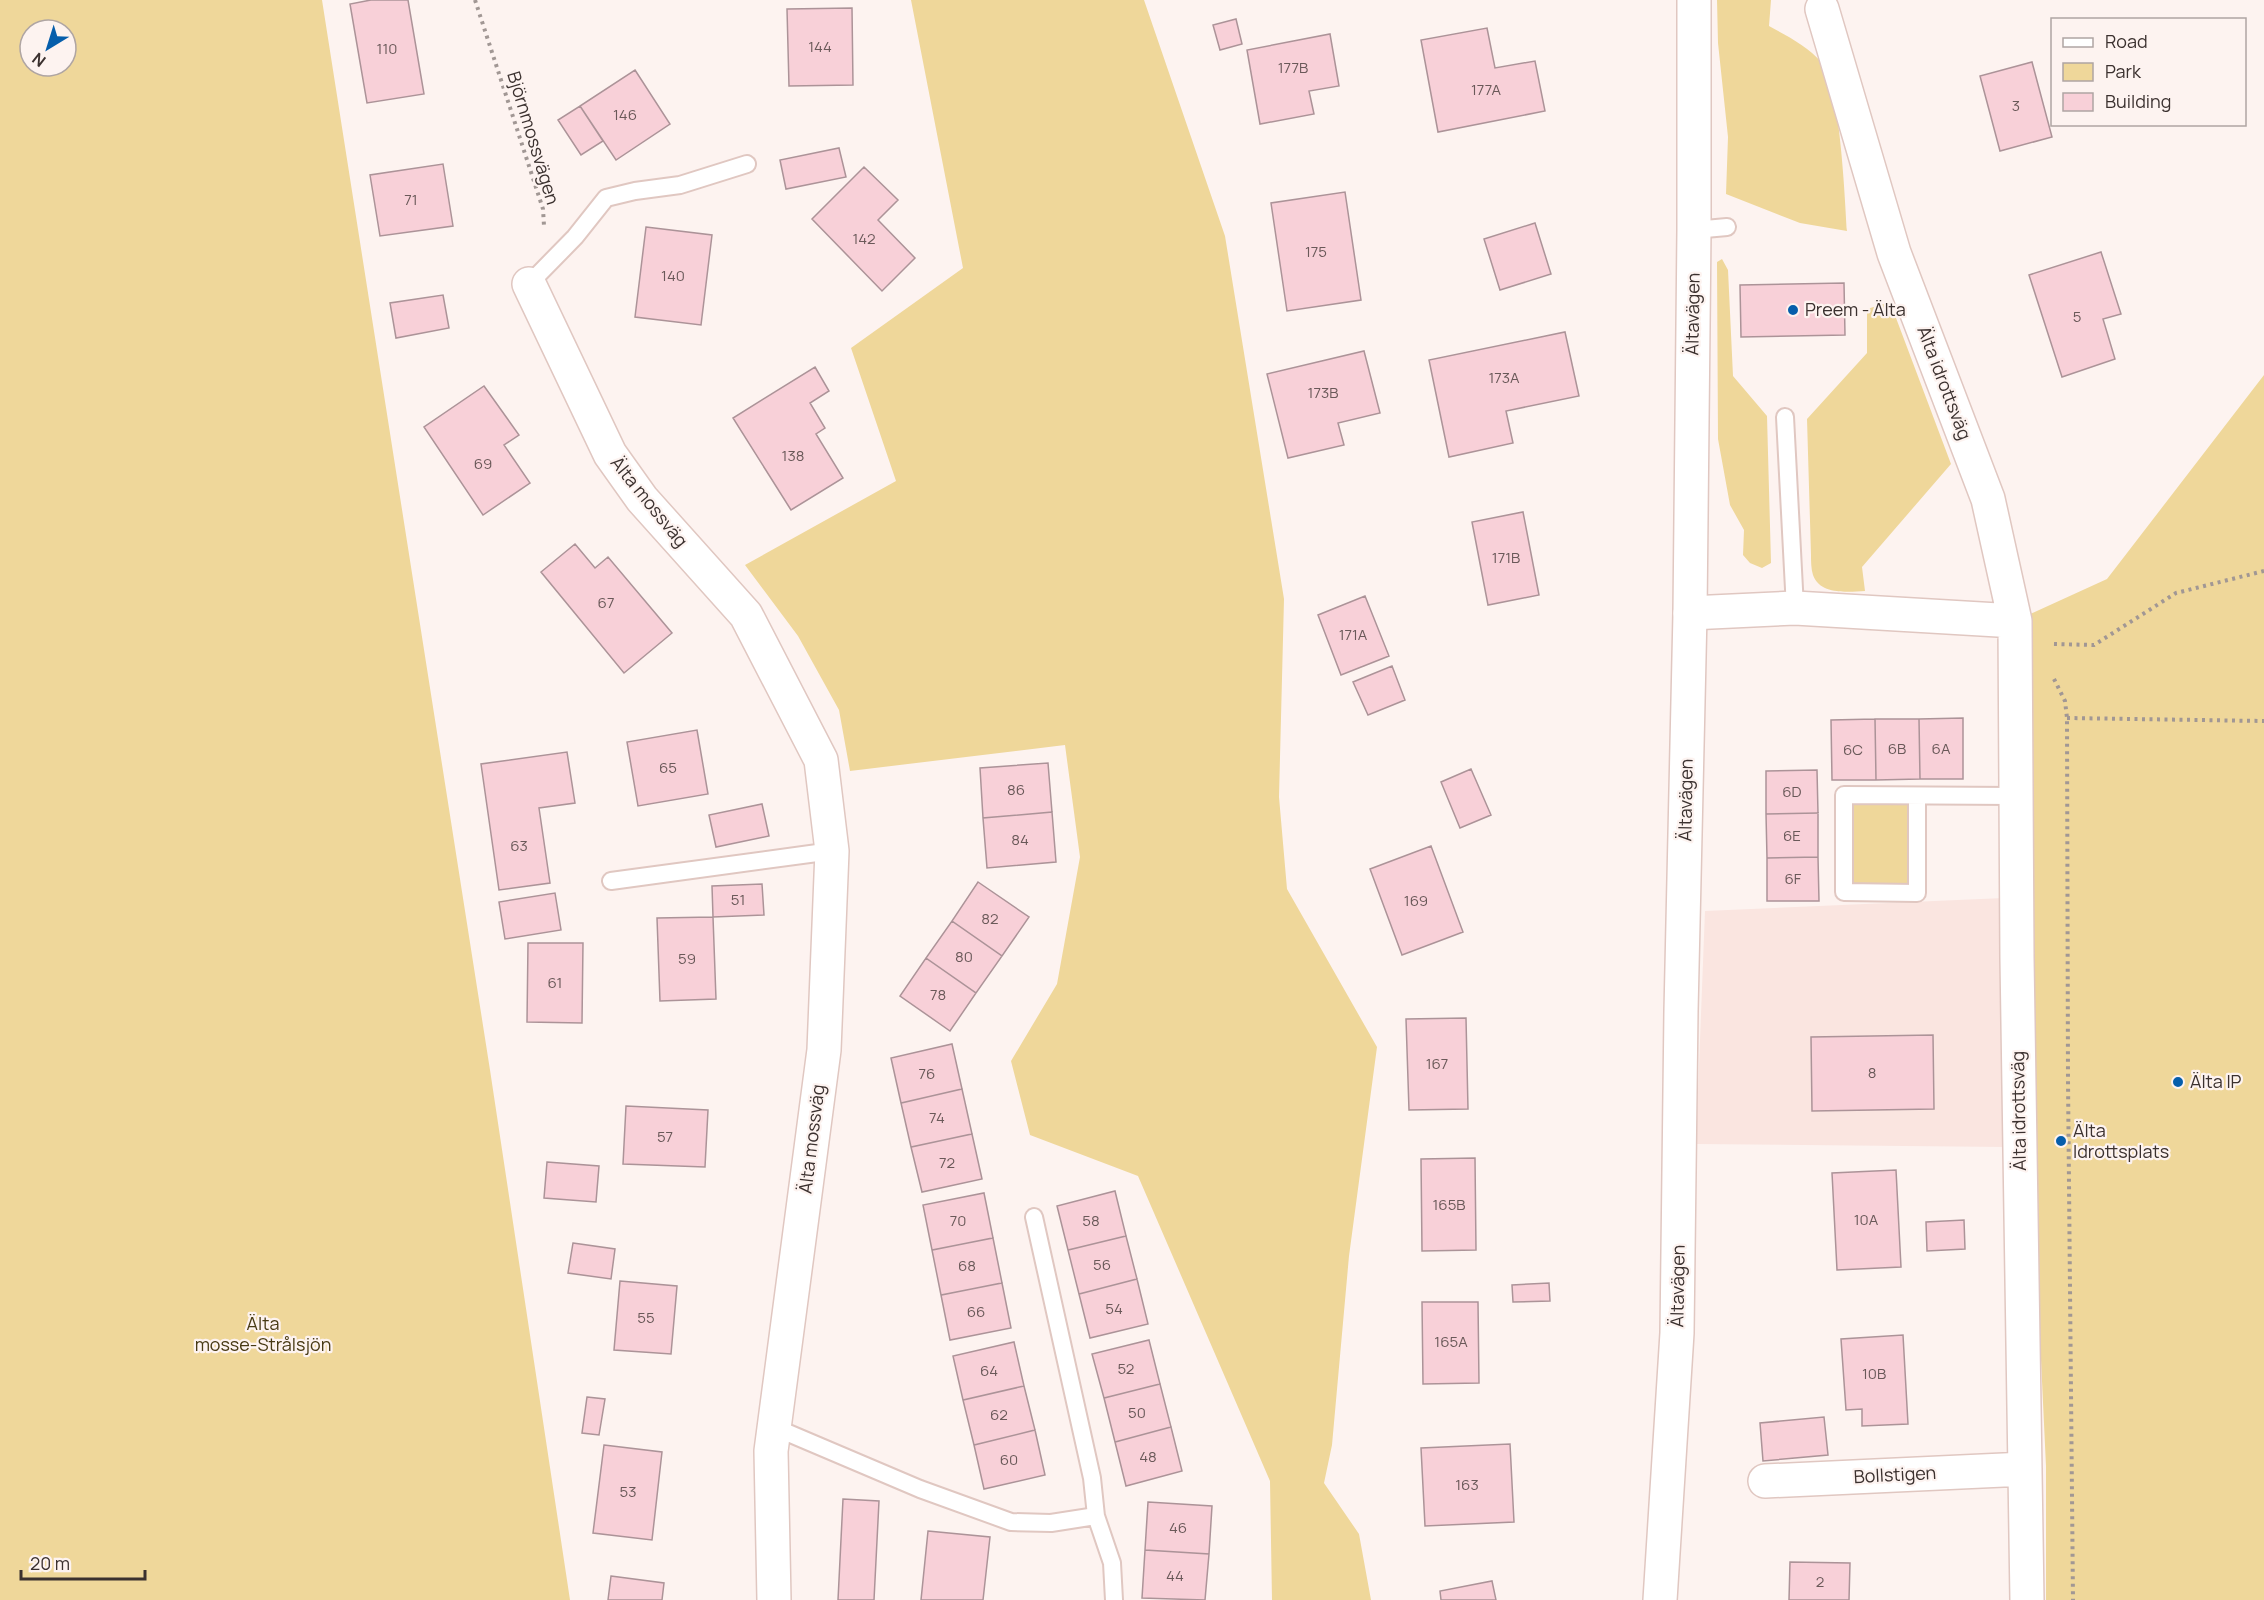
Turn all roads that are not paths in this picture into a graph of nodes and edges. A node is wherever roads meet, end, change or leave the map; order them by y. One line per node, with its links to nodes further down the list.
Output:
1 (1694, 0): 5 (street, Ältavägen)
2 (1821, 4): 10 (street, Älta idrottsväg)
3 (747, 164): 6 (lane, Älta mossväg)
4 (1727, 227): 5 (lane)
5 (1694, 230): 9 (street, Ältavägen)
6 (529, 284): 13 (street, Älta mossväg)
7 (1785, 417): 8 (lane)
8 (1795, 608): 9 (street); 10 (street)
9 (1690, 613): 22 (street, Ältavägen)
10 (2015, 621): 12 (street, Älta idrottsväg)
11 (1917, 796): 11 (lane); 12 (lane)
12 (2015, 796): 17 (street, Älta idrottsväg)
13 (832, 851): 14 (lane); 16 (street, Älta mossväg)
14 (611, 881)
15 (1034, 1217): 19 (lane)
16 (774, 1427): 19 (lane); 20 (street, Älta mossväg)
17 (2025, 1469): 18 (street, Bollstigen); 23 (street, Älta idrottsväg)
18 (1765, 1481)
19 (1096, 1516): 21 (lane)
20 (774, 1600)
21 (1114, 1600)
22 (1660, 1600)
23 (2027, 1600)

